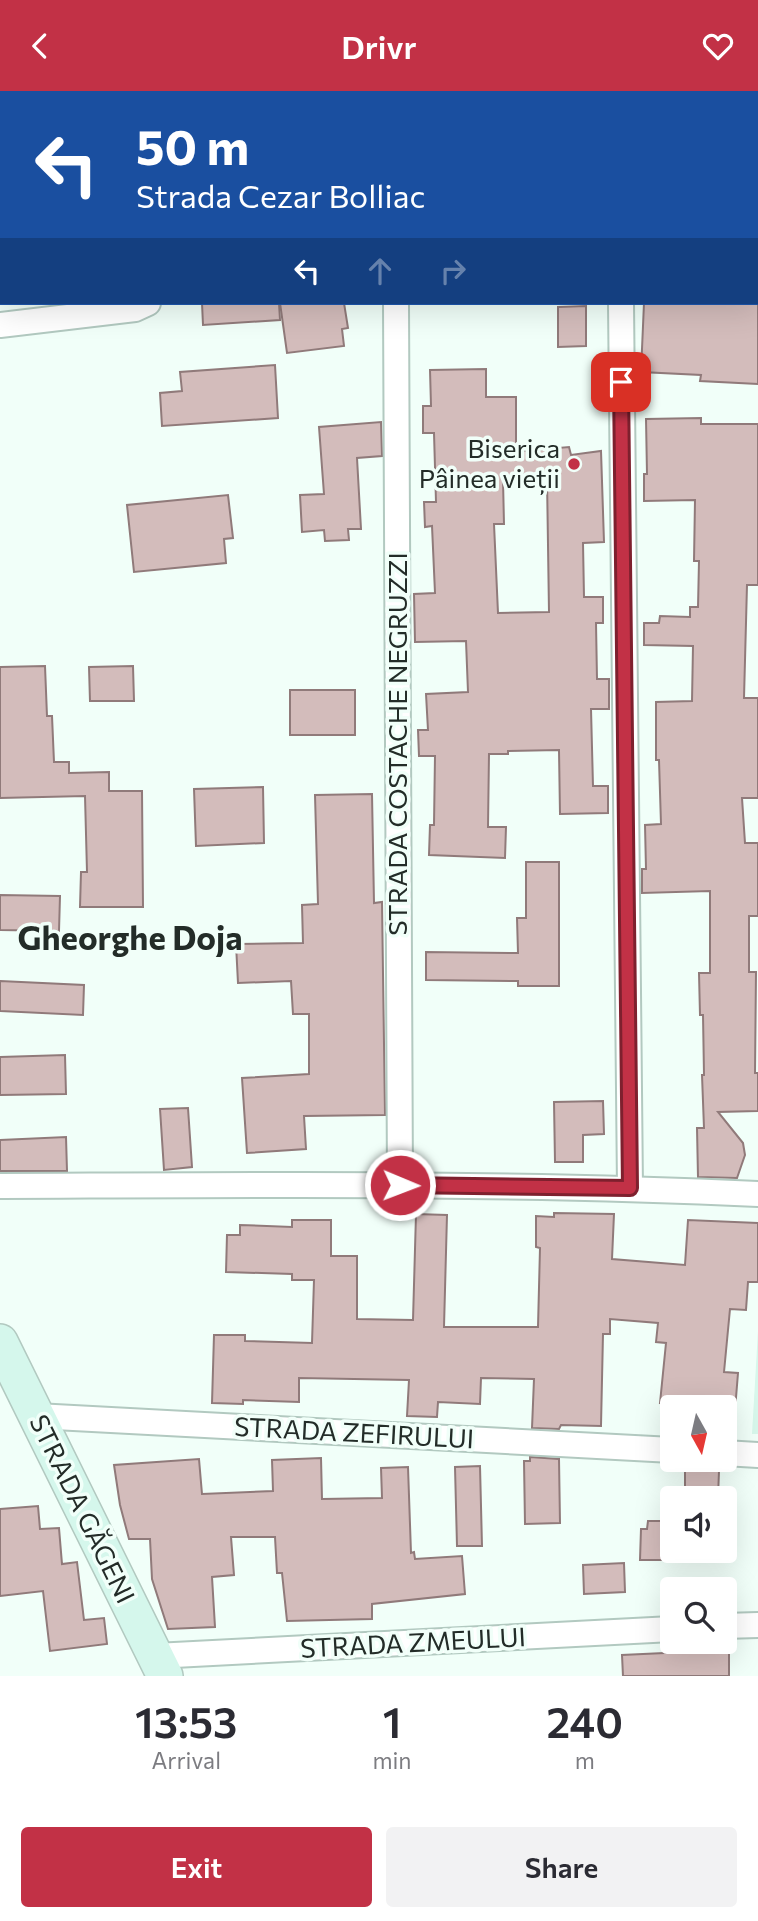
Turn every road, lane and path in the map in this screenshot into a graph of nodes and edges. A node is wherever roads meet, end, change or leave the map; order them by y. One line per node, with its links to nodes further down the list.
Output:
1 (144, 305): 4 (street)
2 (396, 305): 5 (street, STRADA COSTACHE NEGRUZZI)
3 (621, 305): 7 (street)
4 (0, 325)
5 (400, 1185): 6 (street); 7 (street)
6 (0, 1186)
7 (630, 1188): 8 (street)
8 (758, 1194)
9 (0, 1342): 10 (main road, STRADA GĂGENI)
10 (36, 1416): 11 (street, STRADA ZEFIRULUI); 17 (main road, STRADA GĂGENI)
11 (660, 1449)
12 (737, 1454): 13 (street)
13 (758, 1455)
14 (758, 1625): 15 (street)
15 (737, 1626)
16 (660, 1630): 17 (street, STRADA ZMEULUI)
17 (160, 1666)

